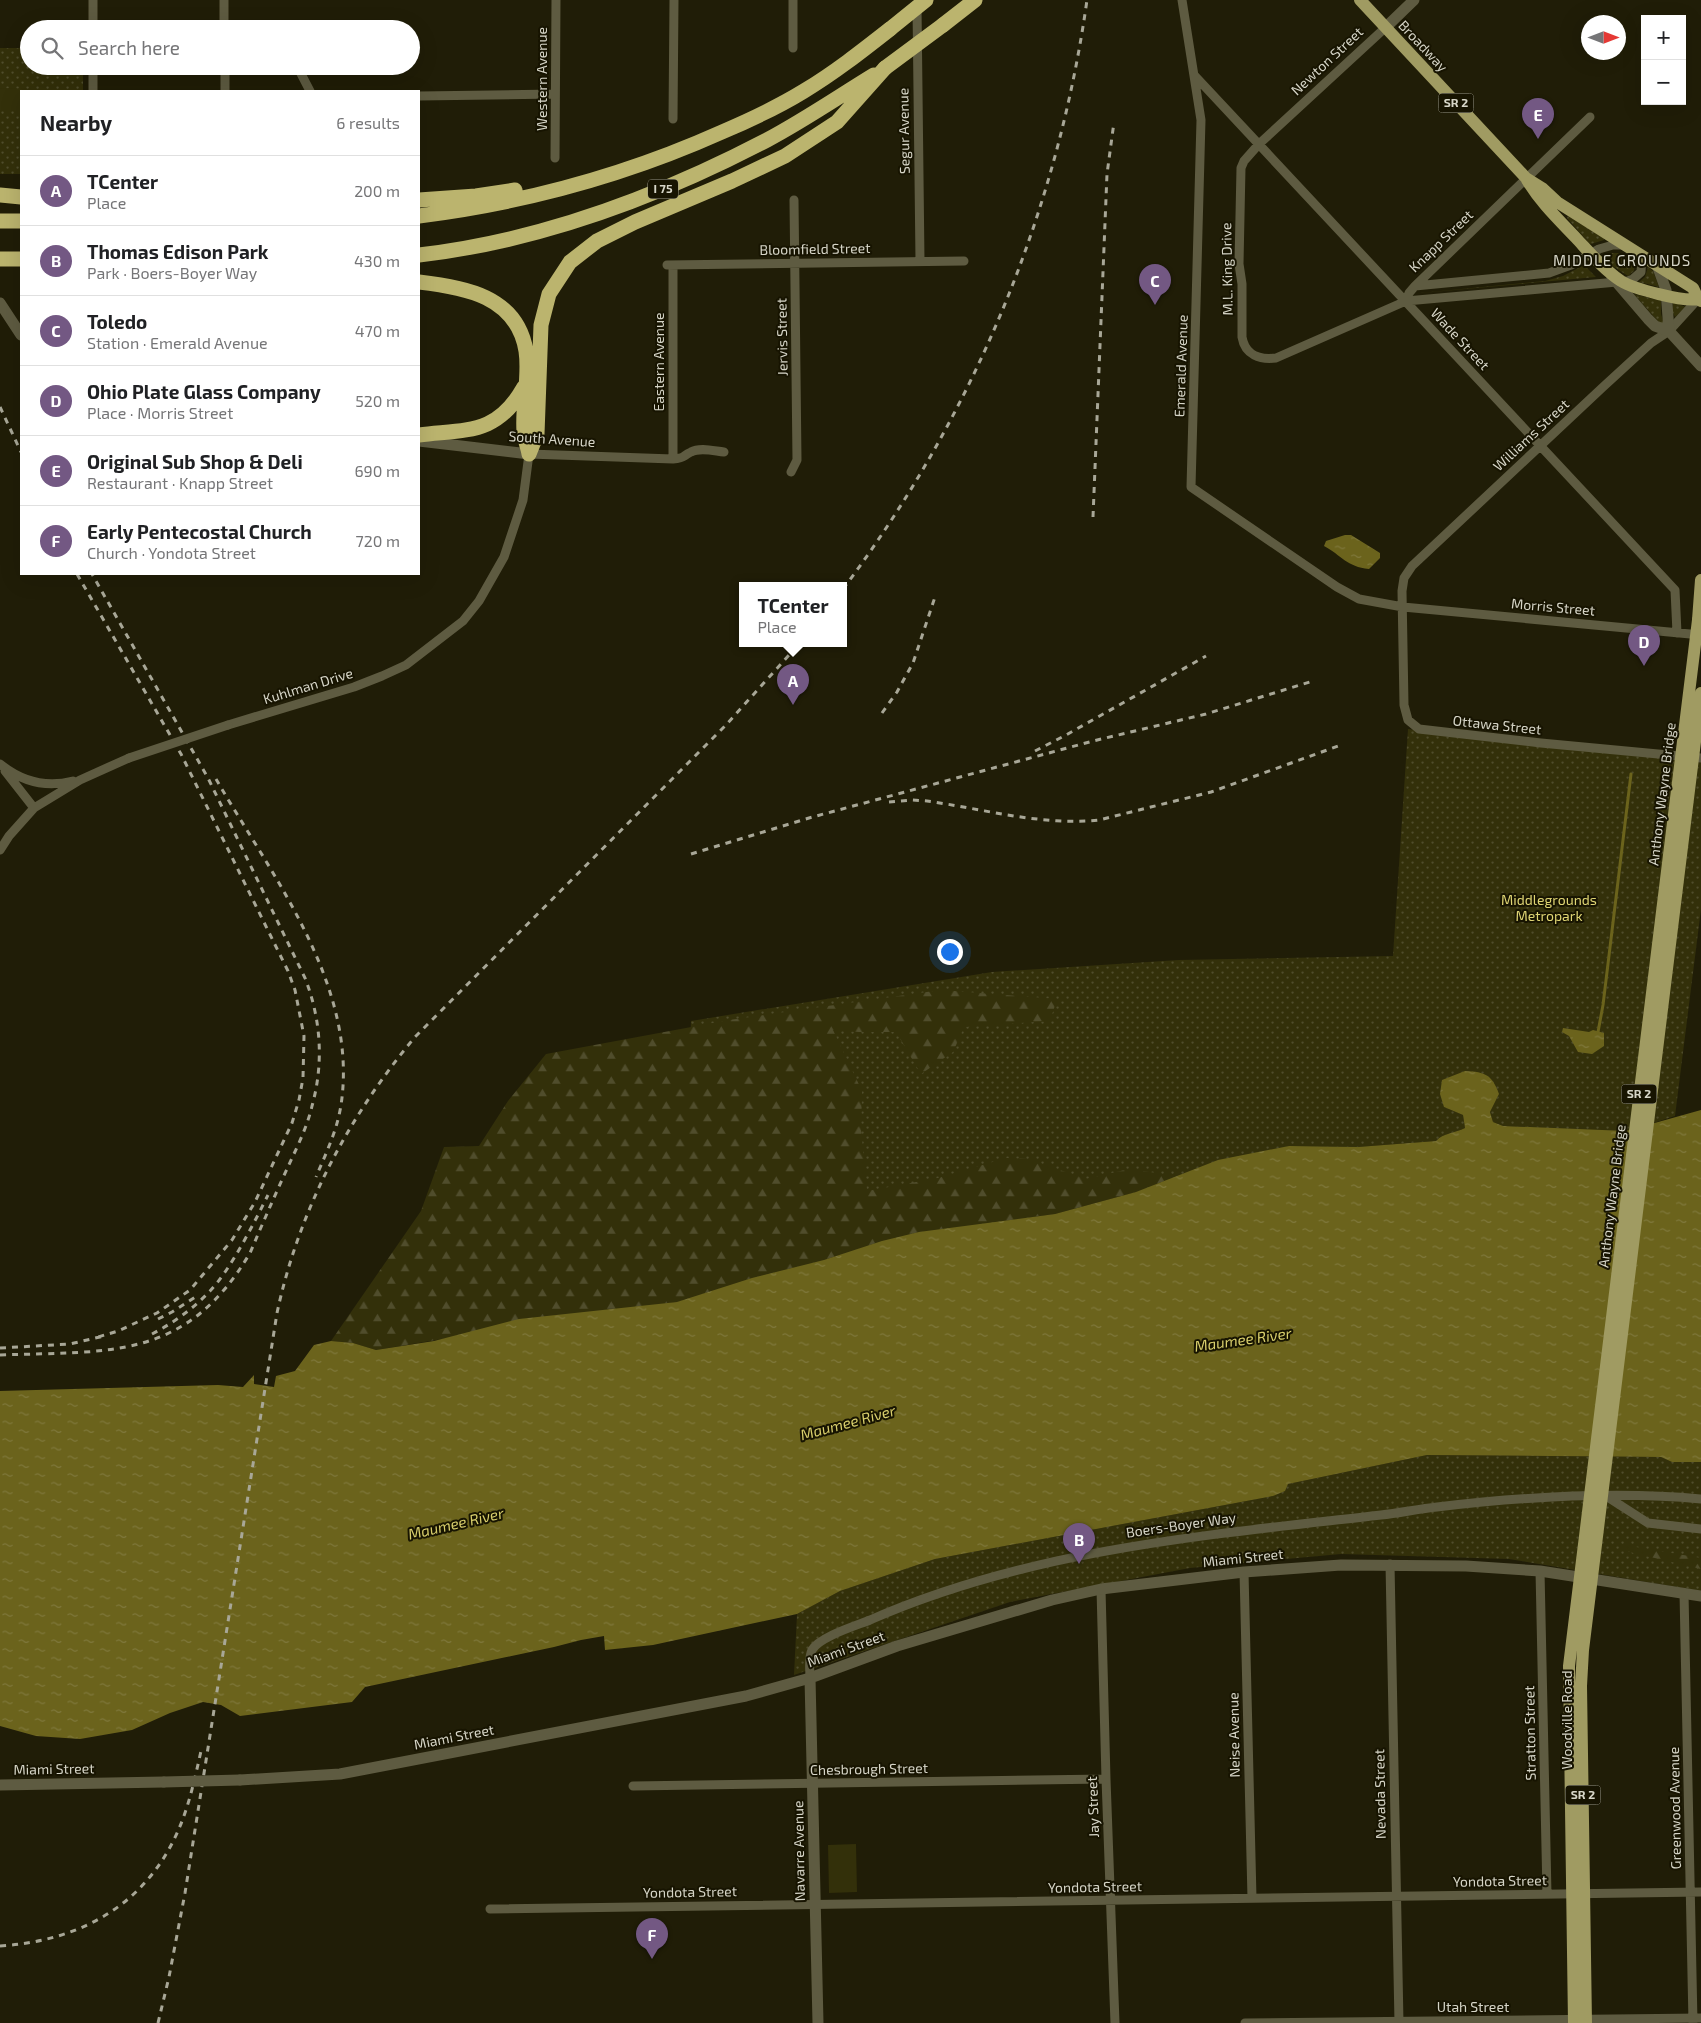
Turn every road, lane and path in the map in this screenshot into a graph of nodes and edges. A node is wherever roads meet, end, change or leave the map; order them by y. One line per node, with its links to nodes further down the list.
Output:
1 (93, 0): 12 (street)
2 (224, 0): 13 (street)
3 (556, 0): 24 (street, Western Avenue)
4 (674, 0): 27 (street)
5 (793, 0): 15 (street)
6 (917, 0): 43 (street, Segur Avenue)
7 (926, 0): 30 (highway, I 75 / I 75, bridge)
8 (975, 0): 16 (highway, I 75, bridge)
9 (1182, 0): 20 (street, Emerald Avenue)
10 (1360, 0): 14 (main road, Broadway / SR 2)
11 (1414, 0): 14 (street, Newton Street)
12 (93, 20)
13 (224, 20)
14 (1385, 28): 28 (street, Newton Street); 31 (main road, Broadway / SR 2)
15 (793, 48)
16 (886, 68): 38 (highway, I 75); 63 (highway)
17 (93, 75): 21 (street)
18 (224, 75): 22 (street)
19 (302, 75): 23 (street)
20 (1195, 76): 28 (street, Wade Street); 67 (street, Emerald Avenue)
21 (93, 90)
22 (224, 90)
23 (309, 90)
24 (555, 94): 25 (street); 29 (street, Western Avenue)
25 (420, 96)
26 (1590, 117): 31 (street, Knapp Street)
27 (673, 119)
28 (1259, 144): 53 (street, Wade Street); 53 (street, M.L. King Drive)
29 (555, 158)
30 (634, 167): 34 (highway); 36 (highway, I 75 / I 75)
31 (1526, 178): 37 (main road, Broadway / SR 2); 39 (main road, Broadway / SR 2); 50 (street, Knapp Street)
32 (0, 195): 33 (highway)
33 (20, 197)
34 (420, 200)
35 (794, 200): 45 (street, Jervis Street)
36 (420, 216)
37 (1626, 245): 39 (street); 40 (main road, Broadway / SR 2)
38 (420, 255)
39 (1593, 256): 49 (main road, SR 2); 50 (street)
40 (1642, 256): 47 (main road, Broadway / SR 2); 49 (street)
41 (0, 259): 42 (highway)
42 (20, 259)
43 (920, 261): 44 (street, Bloomfield Street); 45 (street, Bloomfield Street)
44 (964, 261)
45 (794, 263): 46 (street, Bloomfield Street); 65 (street, Jervis Street)
46 (670, 265): 64 (street, Eastern Avenue)
47 (1657, 265): 51 (street); 52 (main road, SR 2)
48 (420, 282): 58 (highway)
49 (1619, 282): 51 (main road, SR 2); 53 (street); 55 (street)
50 (1415, 286): 53 (street, Knapp Street)
51 (1666, 295): 52 (main road, SR 2); 55 (street)
52 (1700, 299): 55 (street, Williams Street)
53 (1406, 301): 61 (street, Wade Street)
54 (0, 303): 56 (street)
55 (1669, 331): 57 (street); 61 (street, Williams Street)
56 (20, 333)
57 (1701, 366)
58 (526, 384): 59 (highway); 63 (highway)
59 (420, 435)
60 (420, 441): 63 (street, South Avenue)
61 (1540, 445): 67 (street, Williams Street); 68 (street, Wade Street)
62 (724, 452): 64 (street, South Avenue)
63 (530, 454): 64 (street, South Avenue); 73 (street, Kuhlman Drive, bridge)
64 (673, 459)
65 (791, 472)
66 (1701, 580): 80 (main road, Anthony Wayne Bridge / SR 2, bridge)
67 (1403, 607): 68 (street, Morris Street); 71 (street, Ottawa Street)
68 (1677, 633): 69 (street, Morris Street)
69 (1701, 635)
70 (1701, 693): 80 (main road, Anthony Wayne Bridge / SR 2, bridge)
71 (1701, 758)
72 (0, 765): 73 (street); 74 (street)
73 (80, 780): 74 (street, Kuhlman Drive)
74 (34, 808): 75 (street, Kuhlman Drive)
75 (0, 850)
76 (1599, 1496): 77 (street, Boers-Boyer Way); 78 (street, Boers-Boyer Way); 86 (street, Boers-Boyer Way)
77 (1701, 1499)
78 (1701, 1529)
79 (1390, 1564): 81 (street, Miami Street); 82 (street, Miami Street); 94 (street, Nevada Street)
80 (1587, 1568): 104 (main road, Woodville Road / SR 2, bridge); 105 (main road, Woodville Road / SR 2, bridge)
81 (1540, 1571): 84 (street, Miami Street); 93 (street, Stratton Street)
82 (1244, 1572): 83 (street, Miami Street); 95 (street, Neise Avenue)
83 (1101, 1589): 86 (street, Miami Street); 87 (street, Jay Street)
84 (1684, 1592): 85 (street, Miami Street); 91 (street, Greenwood Avenue)
85 (1701, 1596)
86 (810, 1678): 88 (street, Navarre Avenue); 89 (street, Miami Street, bridge)
87 (1106, 1779): 88 (street, Chesbrough Street); 96 (street, Jay Street)
88 (812, 1784): 90 (street, Chesbrough Street); 97 (street, Navarre Avenue)
89 (0, 1786)
90 (633, 1786)
91 (1691, 1892): 92 (street, Yondota Street); 93 (street, Yondota Street); 99 (street, Greenwood Avenue)
92 (1701, 1892)
93 (1547, 1894): 94 (street, Yondota Street)
94 (1395, 1896): 95 (street, Yondota Street); 100 (street, Nevada Street)
95 (1252, 1898): 96 (street, Yondota Street)
96 (1110, 1900): 97 (street, Yondota Street); 102 (street, Jay Street)
97 (815, 1904): 98 (street, Yondota Street); 101 (street, Navarre Avenue)
98 (490, 1909)
99 (1696, 2020): 100 (street, Utah Street)
100 (1399, 2022): 103 (street, Utah Street)
101 (818, 2023)
102 (1115, 2023)
103 (1245, 2023)
104 (1574, 2023)
105 (1586, 2023)

